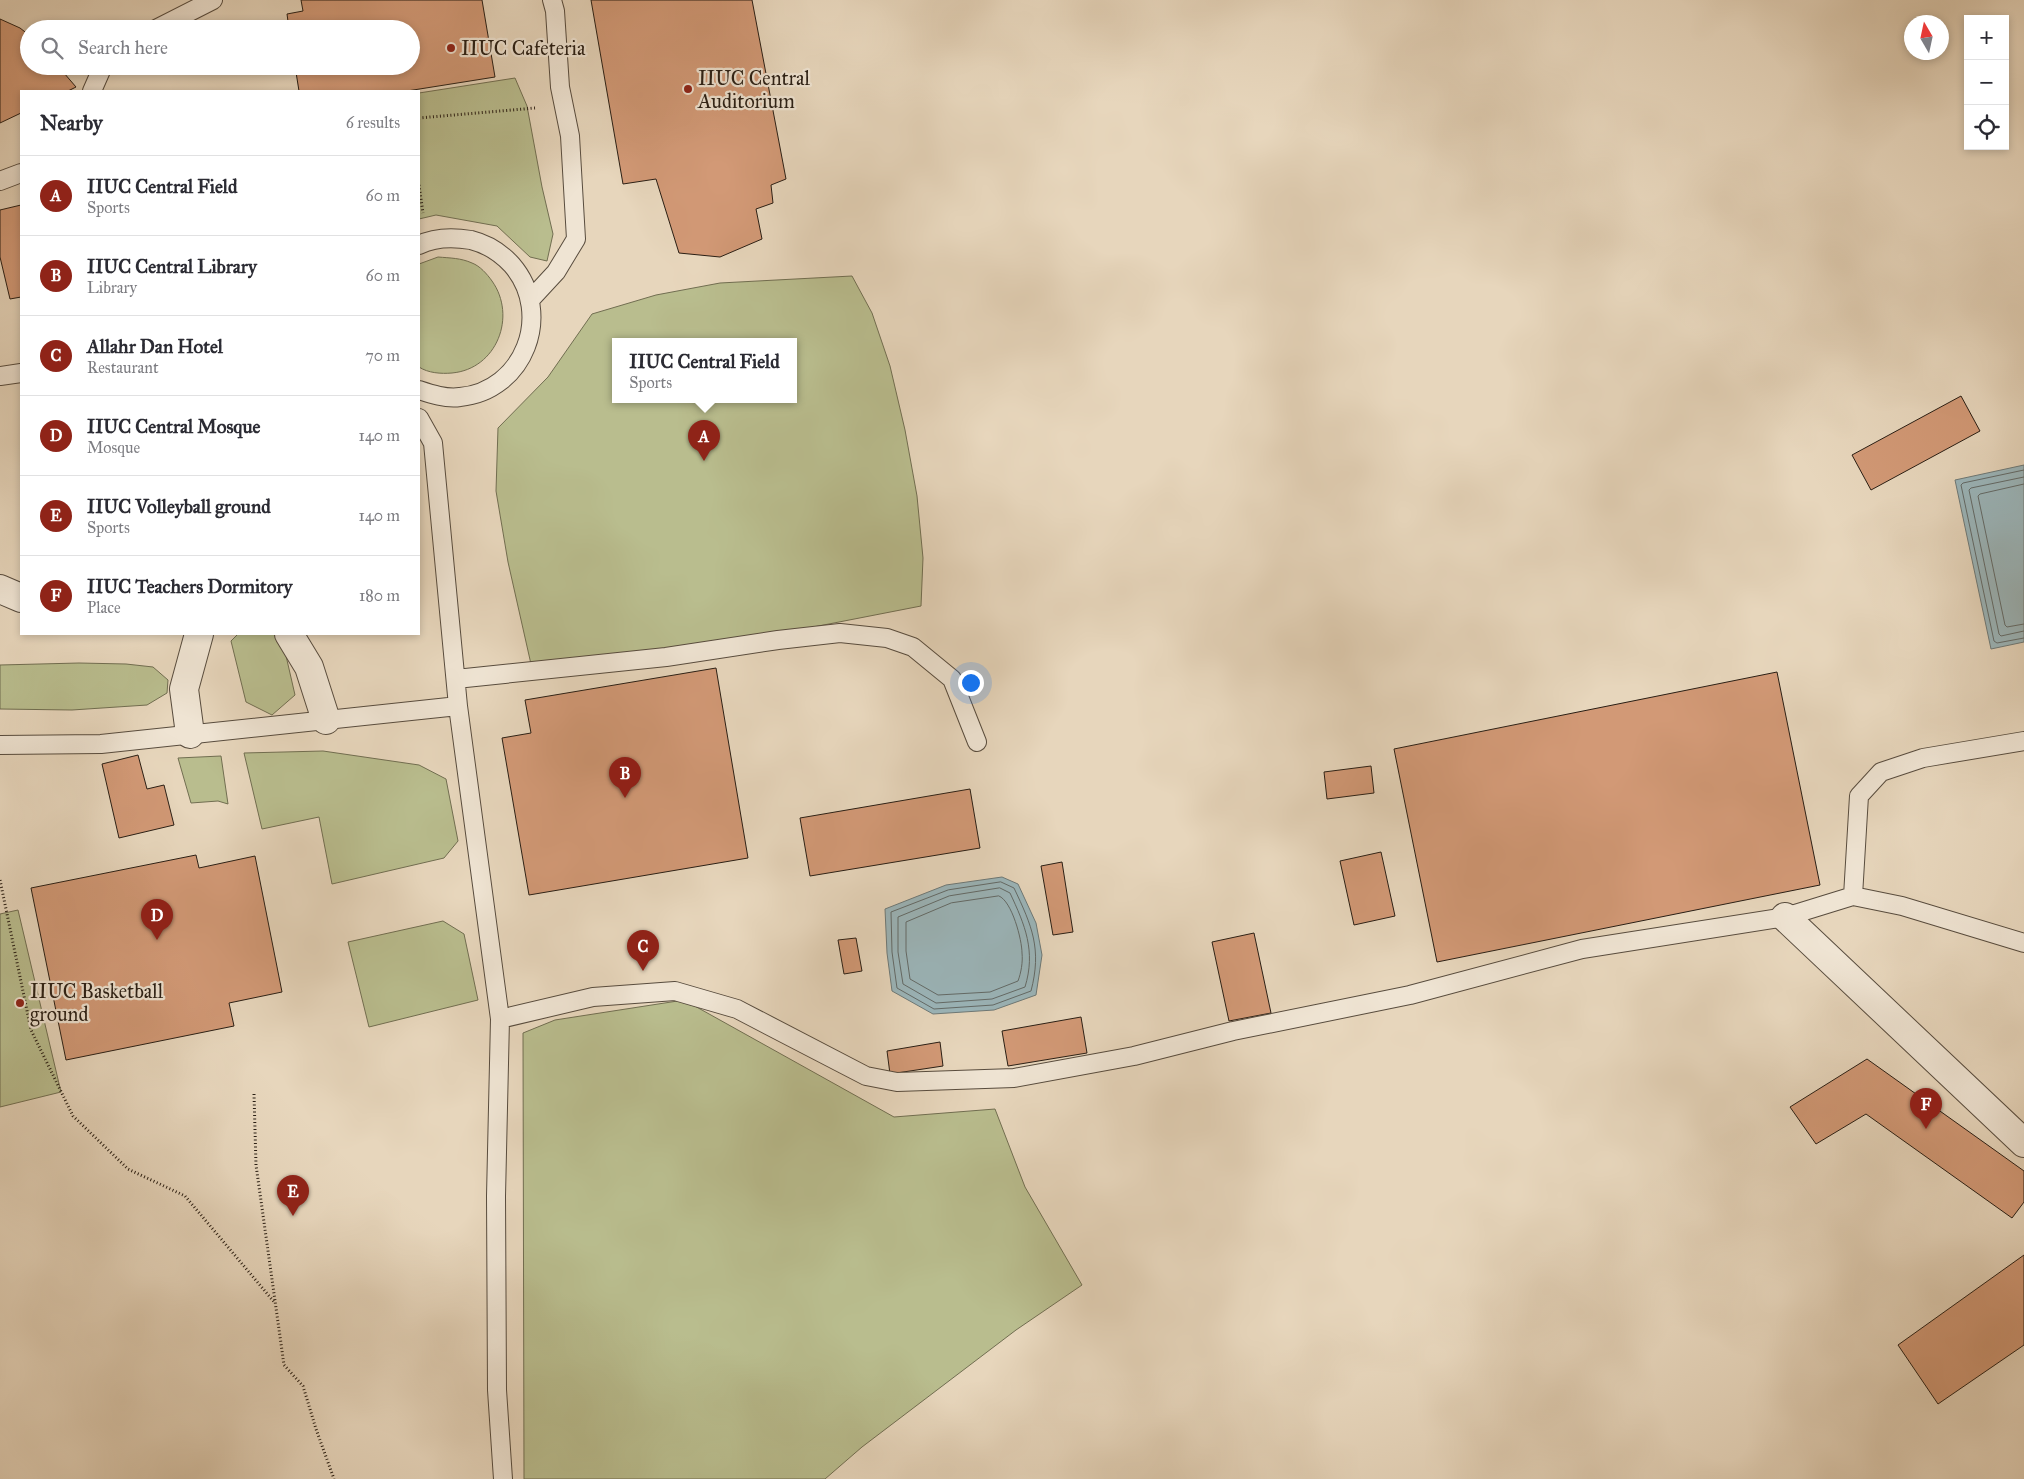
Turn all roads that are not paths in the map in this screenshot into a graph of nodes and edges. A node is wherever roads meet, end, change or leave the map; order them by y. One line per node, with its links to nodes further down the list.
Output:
1 (213, 0): 3 (lane)
2 (552, 0): 9 (lane)
3 (174, 20)
4 (99, 75): 5 (lane)
5 (92, 90)
6 (20, 173): 7 (lane)
7 (0, 181)
8 (420, 244): 9 (lane)
9 (530, 299): 12 (lane)
10 (20, 373): 11 (lane)
11 (0, 376)
12 (426, 392): 13 (lane)
13 (420, 414)
14 (420, 420): 19 (lane)
15 (0, 589): 16 (street)
16 (20, 598)
17 (199, 635): 22 (street)
18 (291, 635): 21 (street)
19 (456, 678): 20 (lane); 24 (lane)
20 (458, 706): 21 (lane); 29 (lane)
21 (326, 720): 22 (lane)
22 (190, 734): 25 (lane)
23 (2024, 741): 26 (lane)
24 (977, 742)
25 (0, 745)
26 (1853, 896): 27 (lane); 28 (lane)
27 (1785, 916): 29 (lane); 30 (street)
28 (2024, 943)
29 (500, 1019): 31 (lane)
30 (2024, 1143)
31 (503, 1479)

